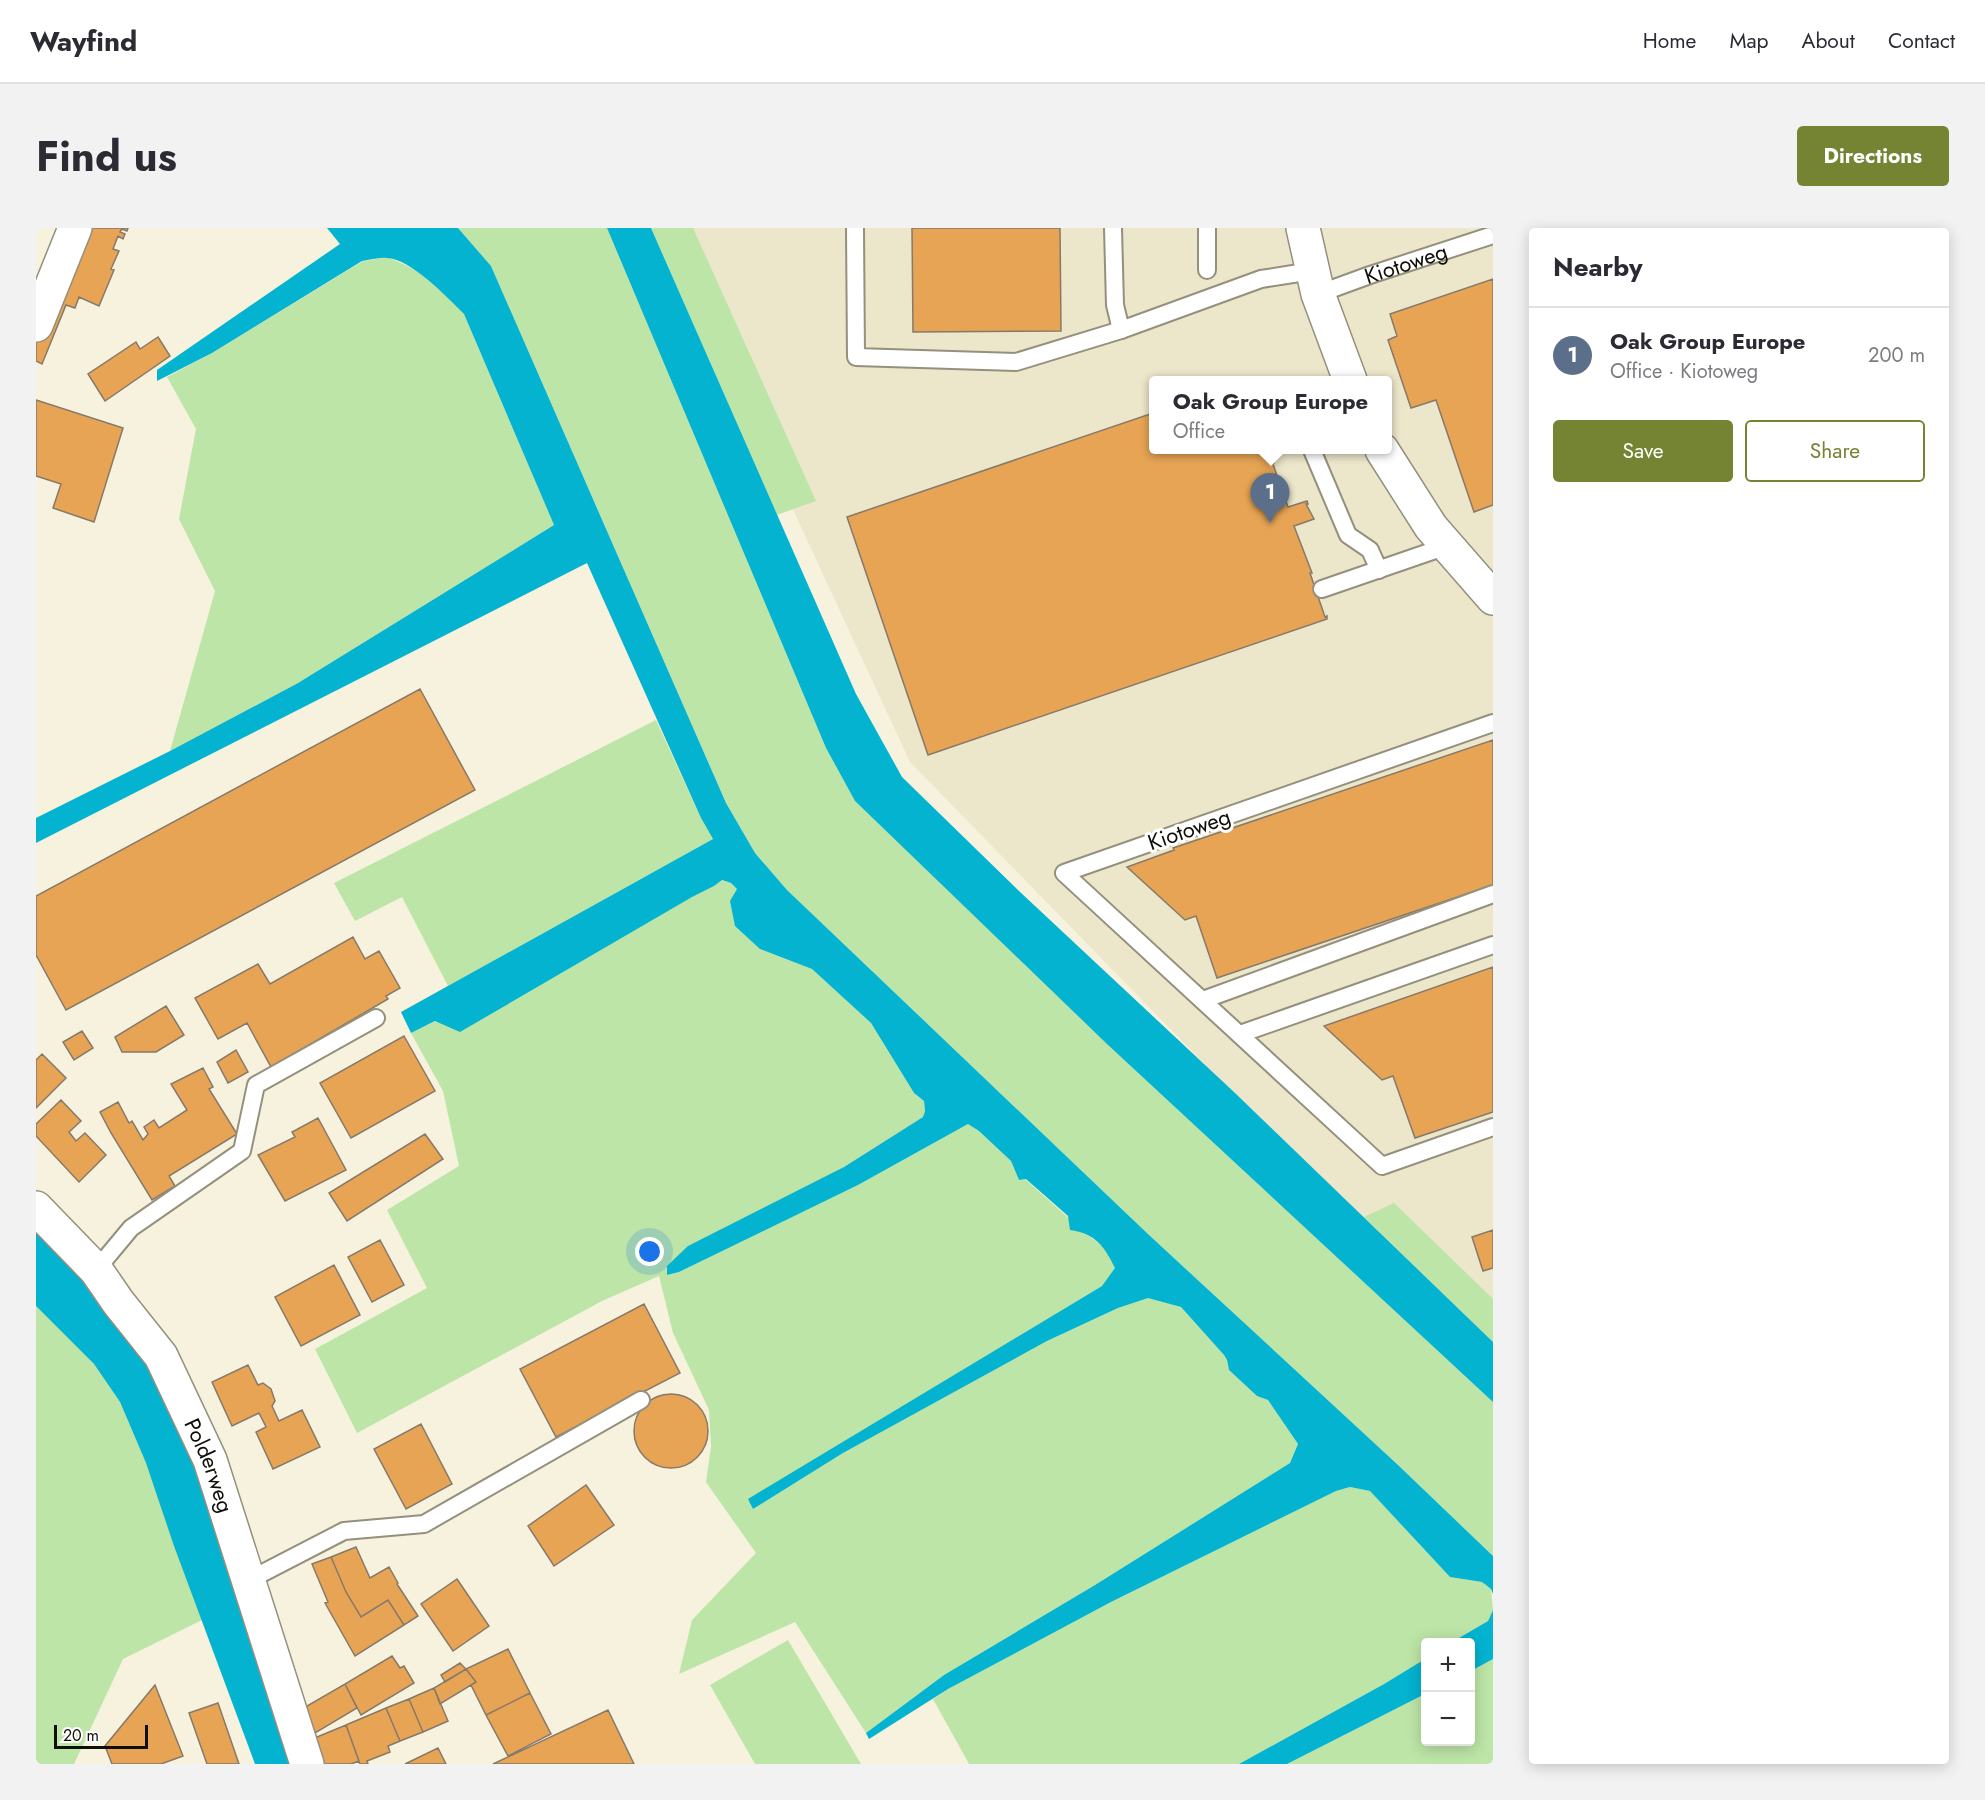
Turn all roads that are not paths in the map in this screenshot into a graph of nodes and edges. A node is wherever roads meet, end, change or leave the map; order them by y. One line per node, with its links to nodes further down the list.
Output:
1 (75, 228): 9 (street)
2 (855, 228): 10 (lane, Kiotoweg)
3 (1113, 228): 10 (lane)
4 (1206, 228): 7 (lane)
5 (1303, 228): 8 (street)
6 (1493, 235): 8 (lane, Kiotoweg)
7 (1207, 270)
8 (1315, 282): 10 (lane, Kiotoweg); 11 (street)
9 (36, 326)
10 (1121, 330)
11 (1342, 376)
12 (1314, 454): 15 (lane)
13 (1385, 454): 14 (street)
14 (1447, 546): 15 (lane); 17 (street)
15 (1379, 570): 16 (lane)
16 (1322, 589)
17 (1492, 597)
18 (1493, 723): 21 (lane, Kiotoweg)
19 (1493, 894): 21 (lane)
20 (1493, 945): 23 (lane)
21 (1203, 1000): 23 (lane, Kiotoweg)
22 (376, 1018): 26 (lane)
23 (1240, 1034): 24 (lane, Kiotoweg)
24 (1493, 1127)
25 (36, 1208): 26 (street, Polderweg)
26 (96, 1270): 28 (street, Polderweg)
27 (641, 1400): 28 (lane)
28 (249, 1580): 29 (street, Polderweg)
29 (308, 1764)

